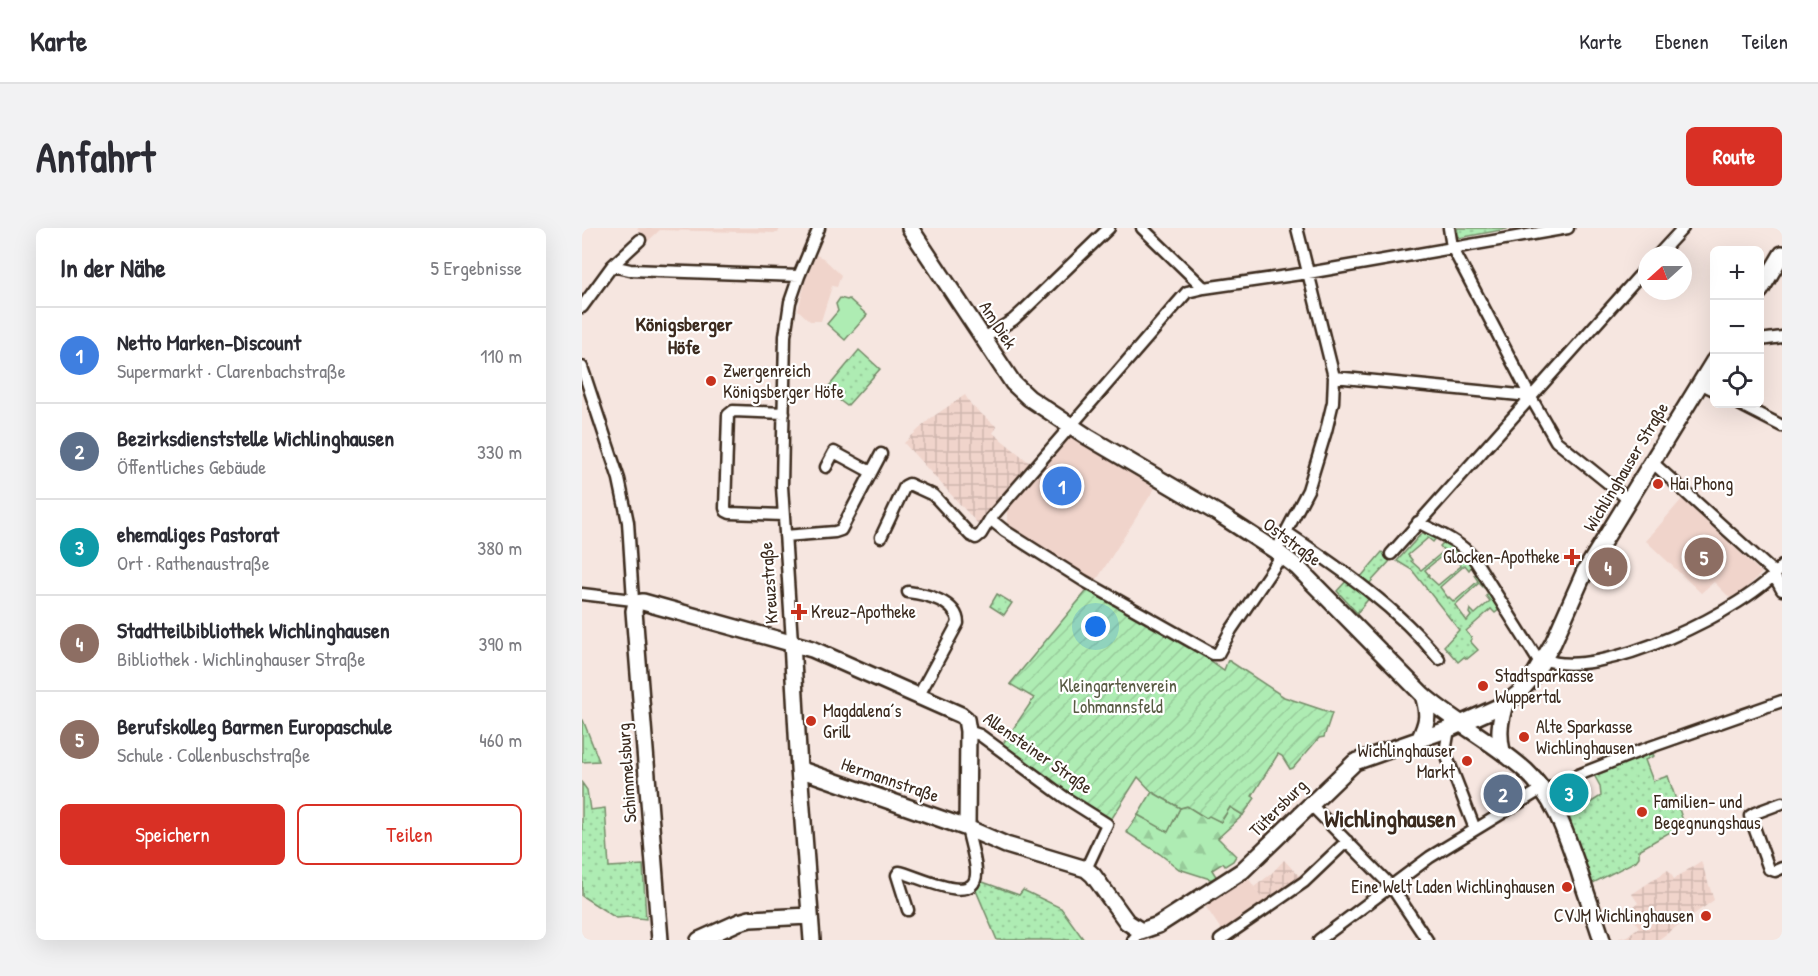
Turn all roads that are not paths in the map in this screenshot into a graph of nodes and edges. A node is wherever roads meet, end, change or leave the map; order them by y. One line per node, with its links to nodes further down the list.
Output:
1 (819, 228): 16 (street, Kreuzstraße)
2 (910, 228): 22 (street, Am Diek)
3 (1109, 228): 22 (street)
4 (1142, 228): 19 (street)
5 (1298, 228): 15 (street)
6 (1449, 228): 12 (street)
7 (1568, 228): 9 (street)
8 (1683, 228): 11 (street)
9 (1517, 232): 12 (street)
10 (640, 240): 14 (street)
11 (1666, 246)
12 (1452, 247): 15 (street); 29 (street)
13 (1782, 254): 18 (street)
14 (612, 266): 16 (street); 20 (street)
15 (1308, 273): 19 (street); 26 (street)
16 (799, 276): 31 (street, Kreuzstraße)
17 (1638, 277): 29 (street)
18 (1764, 284)
19 (1204, 288): 32 (street)
20 (582, 307)
21 (1782, 337): 23 (street)
22 (984, 338): 32 (street, Am Diek)
23 (1764, 339)
24 (582, 366): 52 (street)
25 (1710, 367): 27 (street, Wichlinghauser Straße)
26 (1334, 377): 29 (street); 42 (street)
27 (1700, 383): 28 (street); 35 (street, Wichlinghauser Straße)
28 (1710, 388)
29 (1530, 396): 38 (street); 41 (street)
30 (1747, 408): 33 (street)
31 (784, 413): 39 (street, Kreuzstraße); 39 (street)
32 (1072, 426): 40 (street); 45 (street, Oststraße)
33 (1782, 426)
34 (881, 454): 37 (street)
35 (1653, 462): 38 (street, Wichlinghauser Straße); 48 (street)
36 (826, 467): 37 (street)
37 (871, 472): 43 (street)
38 (1629, 500): 55 (street, Wichlinghauser Straße)
39 (783, 515): 43 (street, Kreuzstraße)
40 (990, 519): 44 (street); 45 (street)
41 (1419, 522): 46 (street); 55 (street)
42 (1286, 532): 45 (street); 54 (street)
43 (785, 536): 53 (street, Kreuzstraße)
44 (881, 537)
45 (1279, 553): 57 (street, Oststraße)
46 (1391, 554)
47 (1782, 566): 48 (street)
48 (1775, 576): 49 (street); 55 (street)
49 (1782, 590)
50 (908, 592): 56 (street)
51 (582, 594): 52 (street, Allensteiner Straße)
52 (634, 602): 53 (street, Allensteiner Straße); 77 (street, Schimmelsburg)
53 (792, 642): 56 (street, Allensteiner Straße); 64 (street, Kreuzstraße)
54 (1439, 659)
55 (1542, 662): 59 (street, Wichlinghauser Straße)
56 (919, 695): 61 (street, Allensteiner Straße)
57 (1423, 695): 60 (street, Oststraße); 62 (street)
58 (1782, 701): 65 (street)
59 (1505, 704): 60 (street, Wichlinghauser Straße); 63 (street)
60 (1455, 727): 62 (street, Tütersburg); 63 (street, Oststraße); 69 (street)
61 (968, 731): 68 (street, Hermannstraße); 72 (street, Allensteiner Straße)
62 (1419, 740): 67 (street, Tütersburg)
63 (1502, 751): 65 (street, Oststraße)
64 (799, 769): 68 (street, Hermannstraße); 75 (street, Kreuzstraße)
65 (1543, 790): 69 (street); 83 (street, Oststraße)
66 (1782, 803): 71 (street)
67 (1311, 804): 70 (street); 76 (street, Tütersburg)
68 (967, 828): 72 (street, Hermannstraße); 74 (street, Hermannstraße)
69 (1475, 829): 73 (street)
70 (1347, 842): 73 (street); 80 (street)
71 (1782, 868)
72 (1086, 869): 76 (street)
73 (1391, 886): 81 (street); 82 (street)
74 (908, 910)
75 (809, 916): 78 (street); 79 (street, Kreuzstraße)
76 (1137, 935)
77 (660, 940)
78 (699, 940)
79 (812, 940)
80 (1220, 940)
81 (1319, 940)
82 (1427, 940)
83 (1602, 940)

